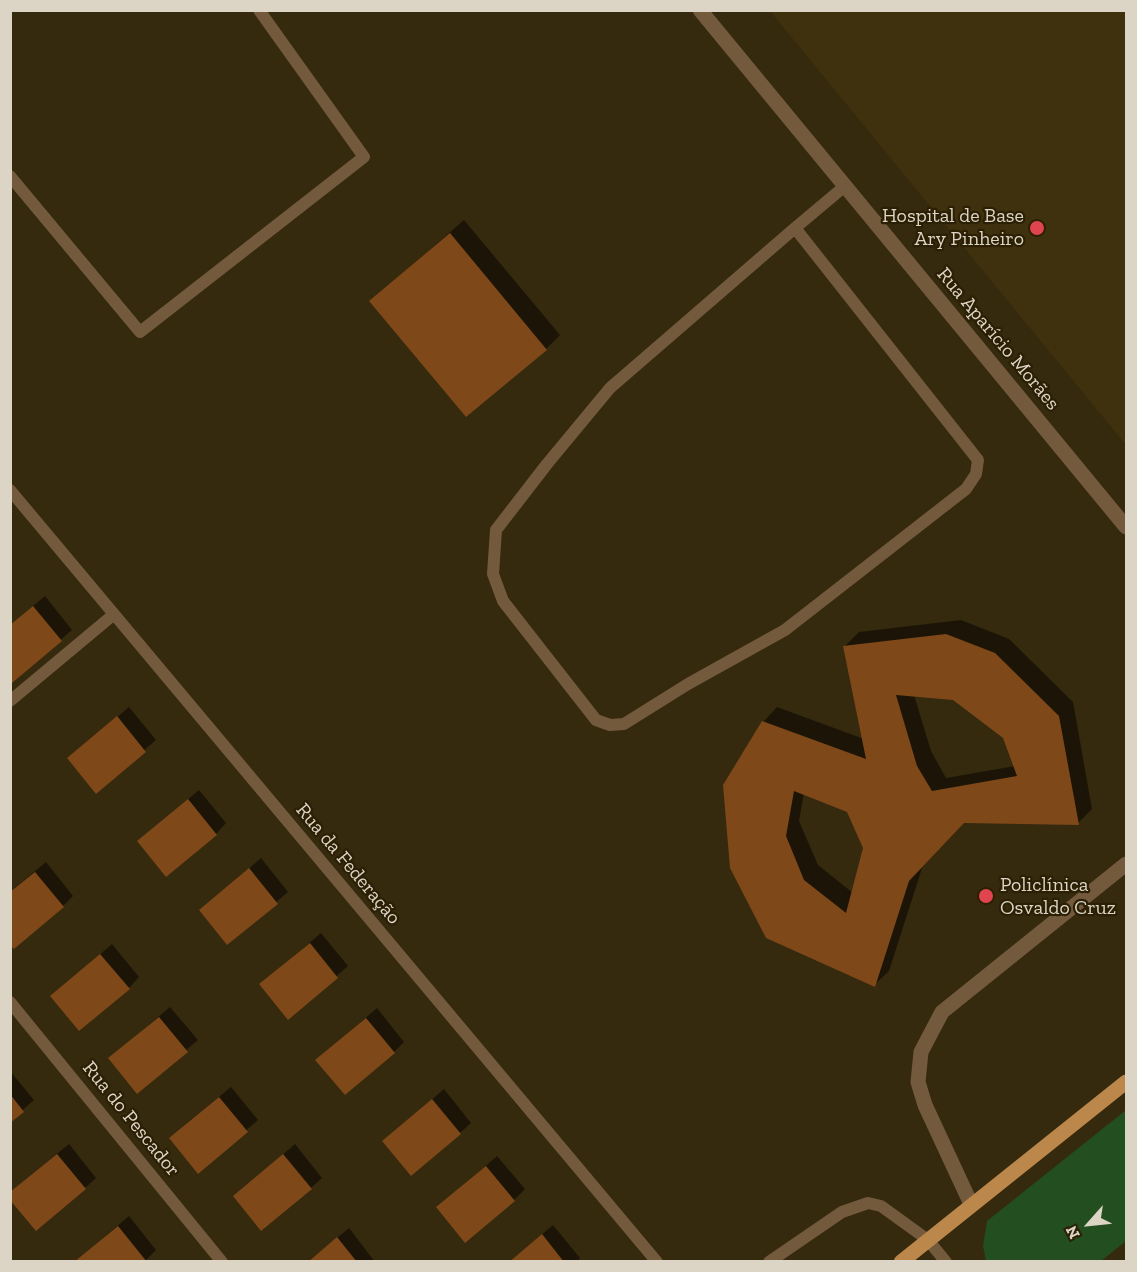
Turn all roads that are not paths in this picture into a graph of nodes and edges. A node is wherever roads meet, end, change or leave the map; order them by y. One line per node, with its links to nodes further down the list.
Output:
1 (259, 10): 3 (lane)
2 (700, 10): 4 (street, Rua Aparício Morães)
3 (10, 176)
4 (844, 186): 5 (lane); 7 (street, Rua Aparício Morães)
5 (795, 228): 5 (lane)
6 (10, 490): 8 (lane, Rua da Federação)
7 (1126, 527)
8 (113, 615): 9 (lane); 16 (lane, Rua da Federação)
9 (10, 701)
10 (1126, 864): 13 (street)
11 (10, 1002): 15 (lane, Rua do Pescador)
12 (1126, 1082): 13 (main road)
13 (971, 1204): 14 (main road)
14 (928, 1240): 17 (lane); 18 (main road); 19 (lane)
15 (222, 1262)
16 (657, 1262)
17 (769, 1262)
18 (901, 1262)
19 (946, 1262)

